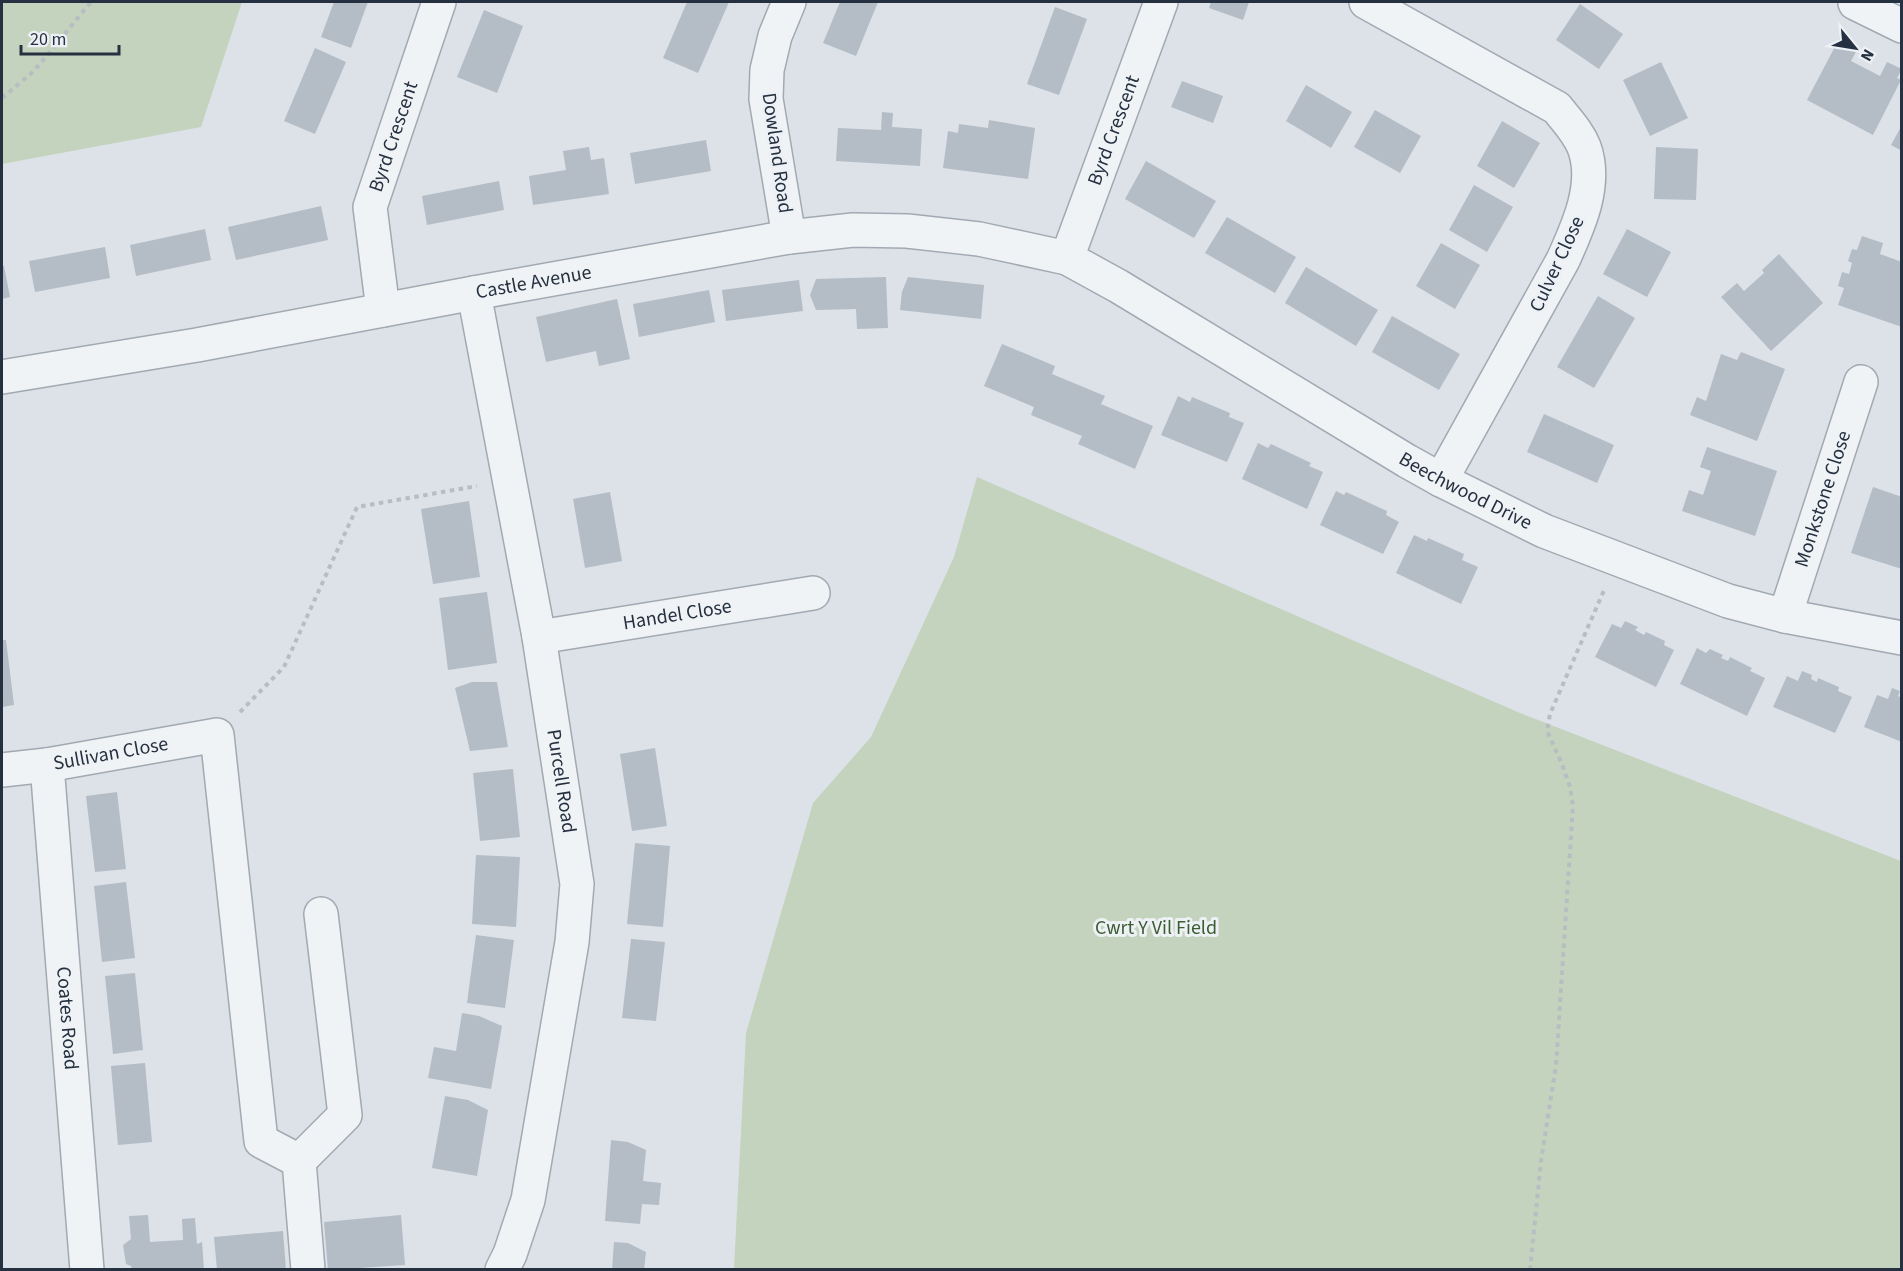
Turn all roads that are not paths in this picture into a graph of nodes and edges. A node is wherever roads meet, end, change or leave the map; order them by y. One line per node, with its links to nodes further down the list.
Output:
1 (439, 2): 10 (street, Byrd Crescent)
2 (789, 2): 7 (street, Dowland Road)
3 (1161, 2): 8 (street, Byrd Crescent)
4 (1366, 2): 13 (street, Culver Close)
5 (1855, 3): 6 (street)
6 (1902, 26)
7 (789, 237): 8 (street, Castle Avenue); 9 (street, Castle Avenue)
8 (1067, 258): 13 (street, Beechwood Drive)
9 (474, 293): 10 (street, Castle Avenue); 16 (street, Purcell Road)
10 (383, 310): 11 (street, Castle Avenue)
11 (2, 376)
12 (1862, 382): 15 (street, Monkstone Close)
13 (1441, 480): 15 (street, Beechwood Drive)
14 (813, 593): 16 (street, Handel Close)
15 (1785, 616): 17 (street, Beechwood Drive)
16 (539, 637): 24 (street, Purcell Road)
17 (1902, 638)
18 (47, 765): 19 (street, Sullivan Close); 21 (street, Sullivan Close); 22 (street, Coates Road)
19 (2, 770)
20 (321, 914): 21 (street)
21 (299, 1161): 23 (street)
22 (87, 1269)
23 (308, 1269)
24 (502, 1269)

